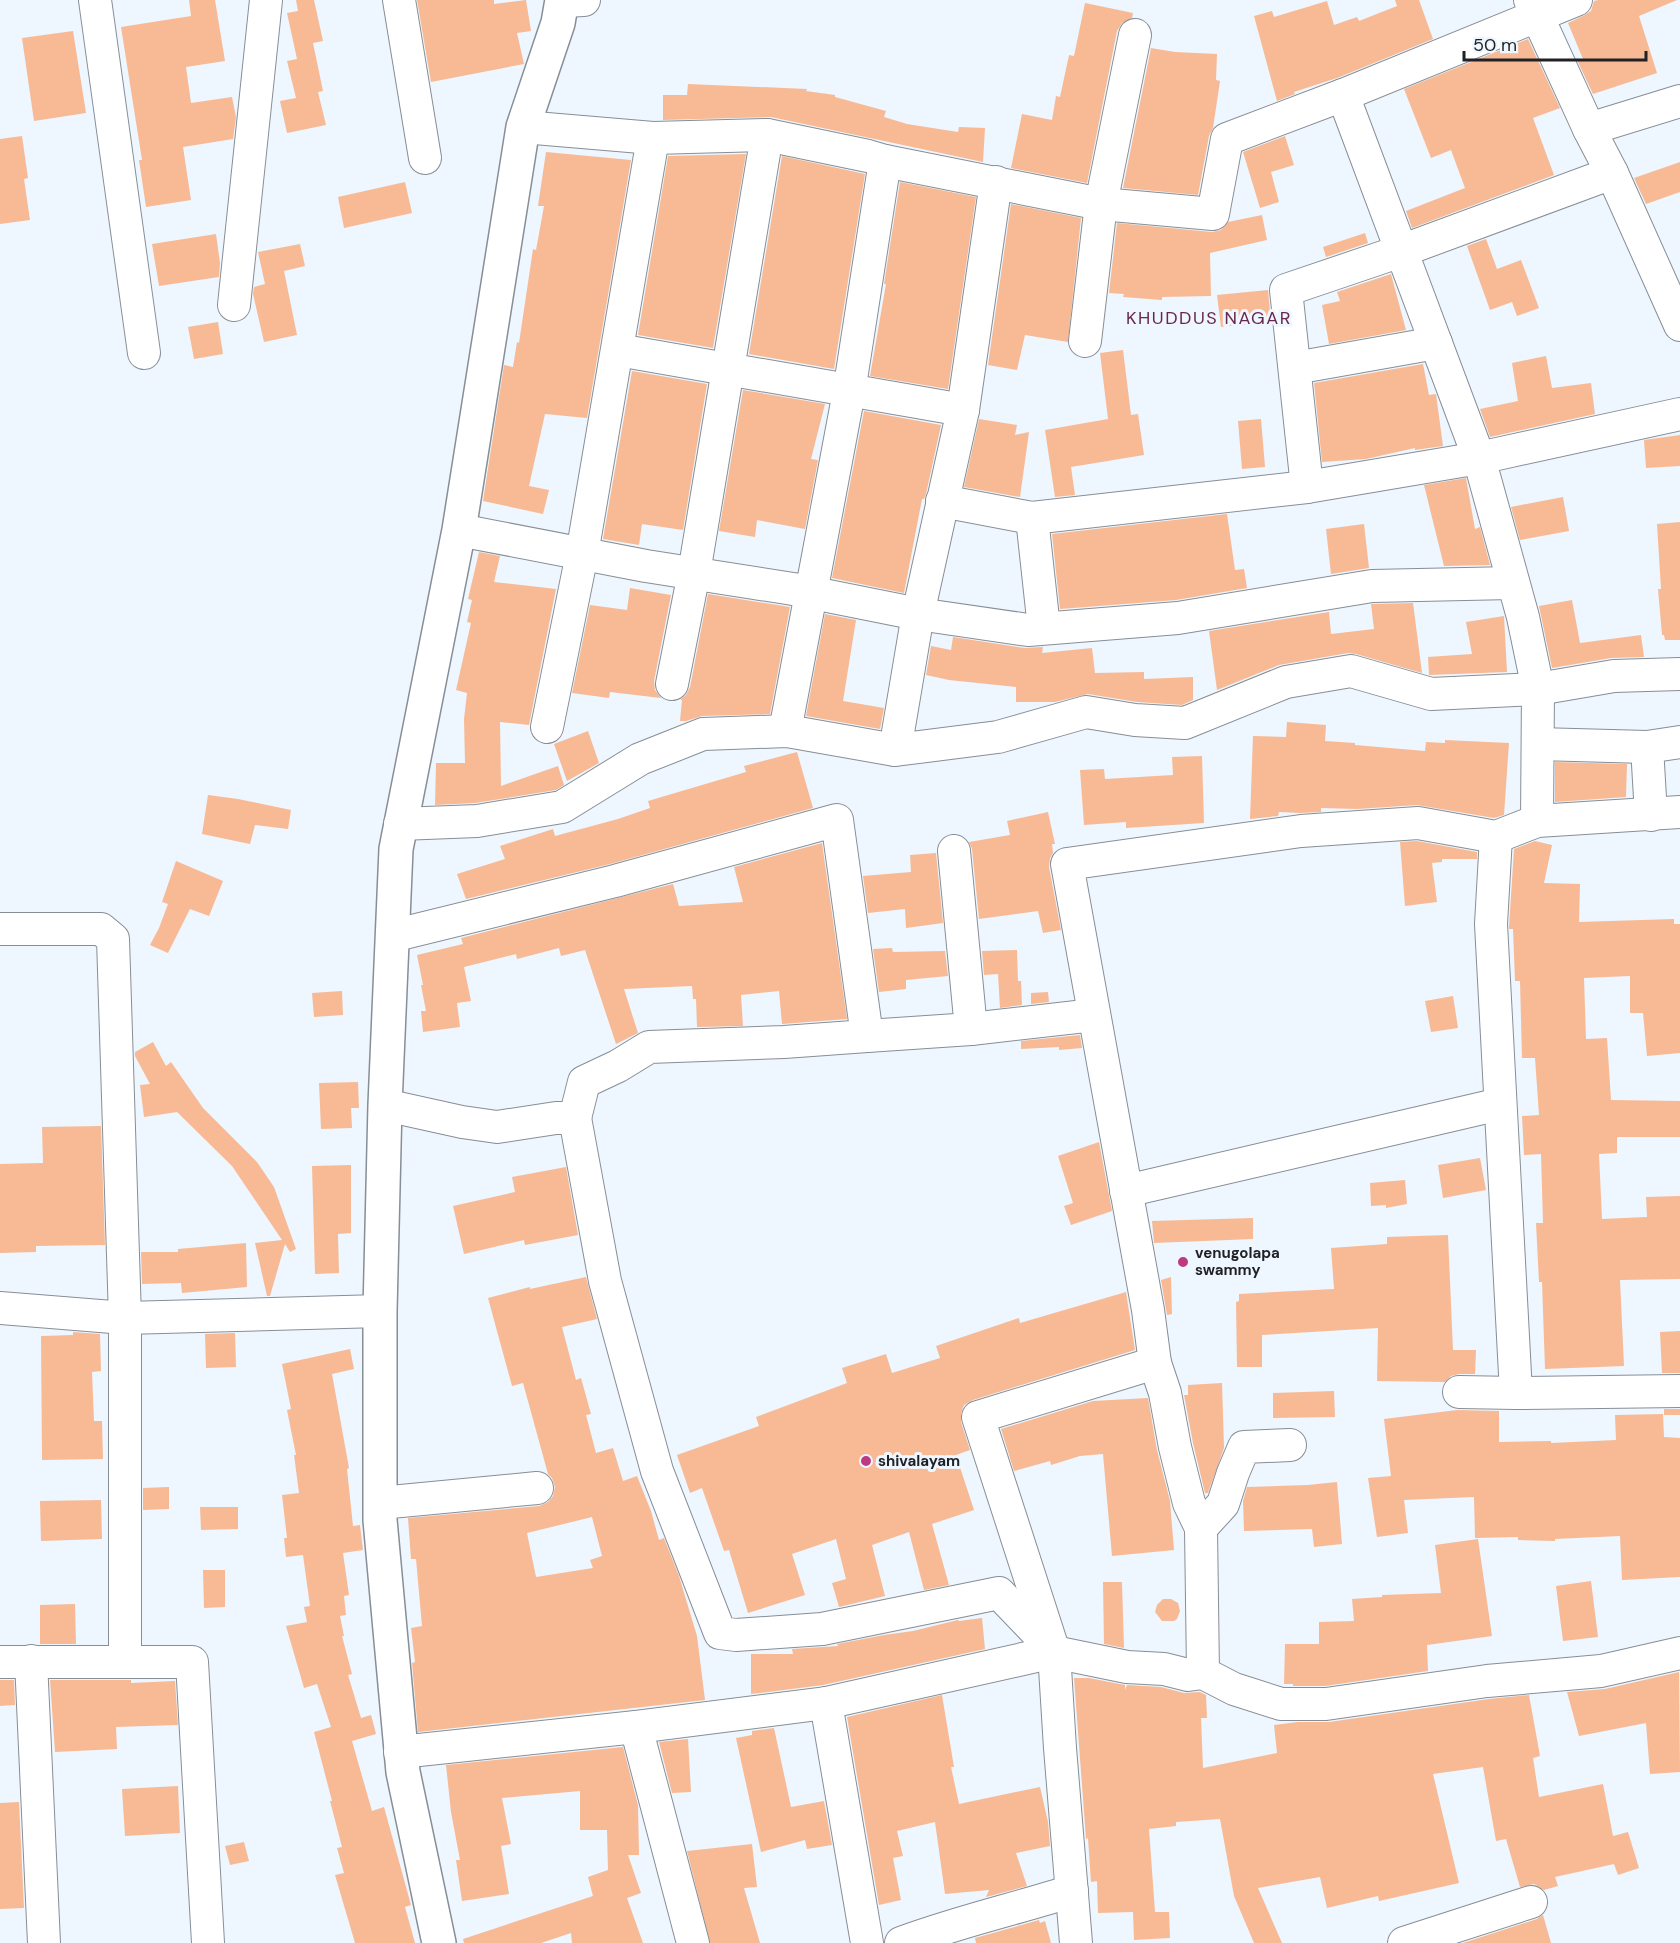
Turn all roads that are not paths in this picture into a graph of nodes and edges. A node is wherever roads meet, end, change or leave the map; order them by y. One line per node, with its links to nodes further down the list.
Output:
1 (95, 0): 25 (street)
2 (266, 0): 20 (street)
3 (399, 0): 14 (street)
4 (569, 0): 10 (main road)
5 (1576, 0): 6 (street)
6 (1534, 8): 8 (street); 11 (street)
7 (1135, 36): 18 (street)
8 (1342, 94): 18 (street); 19 (street)
9 (1680, 101): 11 (street)
10 (524, 127): 13 (street); 35 (main road)
11 (1589, 129): 16 (street)
12 (767, 135): 13 (street); 15 (street); 27 (street)
13 (653, 138): 24 (street)
14 (425, 158)
15 (885, 161): 17 (street); 28 (street)
16 (1612, 173): 19 (street); 21 (street)
17 (996, 182): 18 (street); 29 (street)
18 (1101, 204): 22 (street)
19 (1401, 251): 23 (street); 26 (street)
20 (234, 305)
21 (1680, 325)
22 (1085, 341)
23 (1436, 343): 26 (street); 31 (street)
24 (618, 350): 27 (street); 36 (street)
25 (144, 353)
26 (1295, 368): 32 (street)
27 (729, 369): 28 (street); 37 (street)
28 (849, 392): 29 (street); 39 (street)
29 (963, 410): 33 (street)
30 (1680, 414): 31 (street)
31 (1479, 458): 32 (street); 38 (street)
32 (1306, 487): 34 (street)
33 (942, 501): 34 (street); 40 (street)
34 (1032, 518): 41 (street)
35 (459, 530): 36 (street); 53 (main road)
36 (582, 554): 37 (street); 45 (street)
37 (694, 573): 39 (street); 43 (street)
38 (1512, 583): 41 (street); 44 (street)
39 (812, 593): 40 (street); 46 (street)
40 (918, 614): 41 (street); 50 (street)
41 (1044, 628)
42 (1680, 674): 44 (street)
43 (672, 684)
44 (1538, 689): 48 (street); 50 (street)
45 (547, 728)
46 (785, 731): 50 (street); 53 (street)
47 (1680, 742): 49 (street)
48 (1538, 744): 49 (street); 52 (street)
49 (1647, 747): 51 (street)
50 (895, 750)
51 (1666, 813): 52 (street)
52 (1537, 821): 54 (street)
53 (400, 824): 57 (main road)
54 (1496, 837): 58 (street); 61 (street)
55 (954, 851): 59 (street)
56 (0, 929): 67 (street)
57 (392, 936): 60 (street); 62 (main road)
58 (1094, 1015): 59 (street); 64 (street)
59 (971, 1029): 60 (street)
60 (867, 1036): 63 (street)
61 (1500, 1104): 64 (street); 71 (street)
62 (385, 1105): 63 (street); 66 (main road)
63 (575, 1118): 76 (street)
64 (1126, 1191): 68 (street)
65 (0, 1308): 67 (street)
66 (380, 1311): 67 (street); 74 (main road)
67 (125, 1318): 80 (street)
68 (1155, 1363): 75 (street); 76 (street)
69 (1680, 1391): 71 (street)
70 (1459, 1392): 71 (street)
71 (1516, 1393)
72 (1290, 1445): 75 (street)
73 (537, 1488): 74 (street)
74 (380, 1503): 84 (main road)
75 (1201, 1528): 81 (street)
76 (1054, 1652): 81 (street); 82 (street); 85 (street)
77 (1680, 1653): 81 (street)
78 (0, 1662): 79 (street)
79 (31, 1662): 80 (street); 87 (street)
80 (125, 1662): 88 (street)
81 (1203, 1673)
82 (826, 1703): 83 (street); 91 (street)
83 (636, 1726): 84 (street); 90 (street)
84 (400, 1752): 89 (main road)
85 (1072, 1891): 92 (street); 93 (street)
86 (1531, 1902): 94 (street)
87 (44, 1943)
88 (208, 1943)
89 (439, 1943)
90 (693, 1943)
91 (867, 1943)
92 (901, 1943)
93 (1076, 1943)
94 (1404, 1943)

